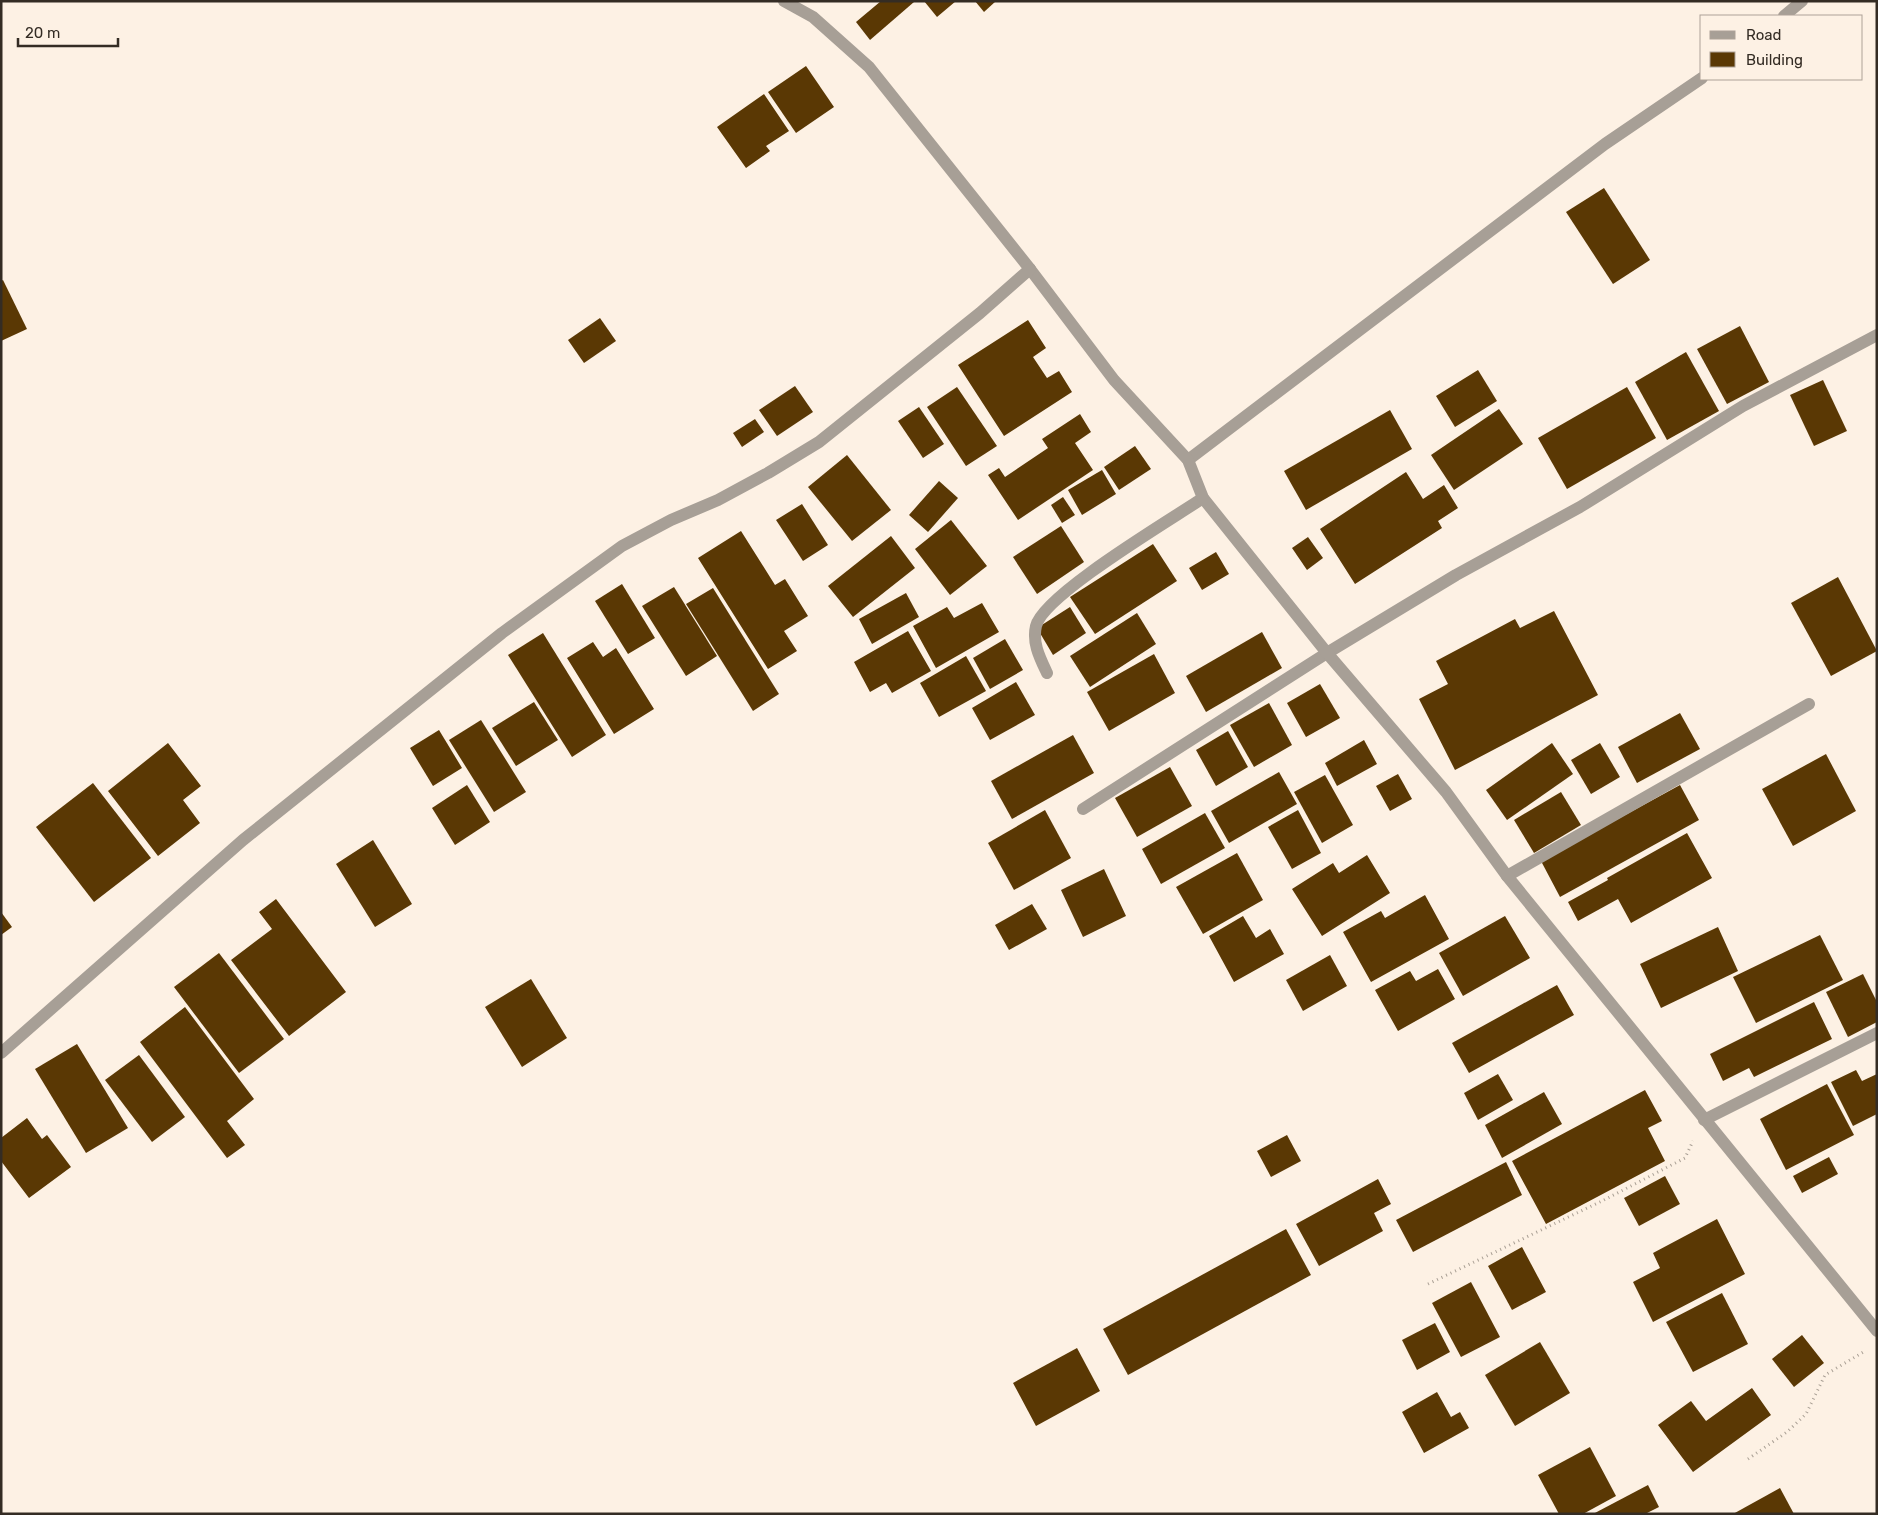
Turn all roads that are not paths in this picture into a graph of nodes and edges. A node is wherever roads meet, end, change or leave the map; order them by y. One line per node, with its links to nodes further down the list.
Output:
1 (784, 1): 5 (street)
2 (1802, 1): 3 (street)
3 (1785, 15)
4 (1700, 79): 7 (street)
5 (1030, 269): 7 (street); 15 (street)
6 (1877, 335): 9 (street)
7 (1188, 460): 8 (street)
8 (1203, 498): 9 (street); 10 (street)
9 (1327, 653): 12 (street); 13 (street)
10 (1047, 673)
11 (1809, 704): 13 (street)
12 (1083, 810)
13 (1507, 876): 16 (street)
14 (1877, 1033): 16 (street)
15 (1, 1053)
16 (1704, 1120): 17 (street)
17 (1877, 1331)

